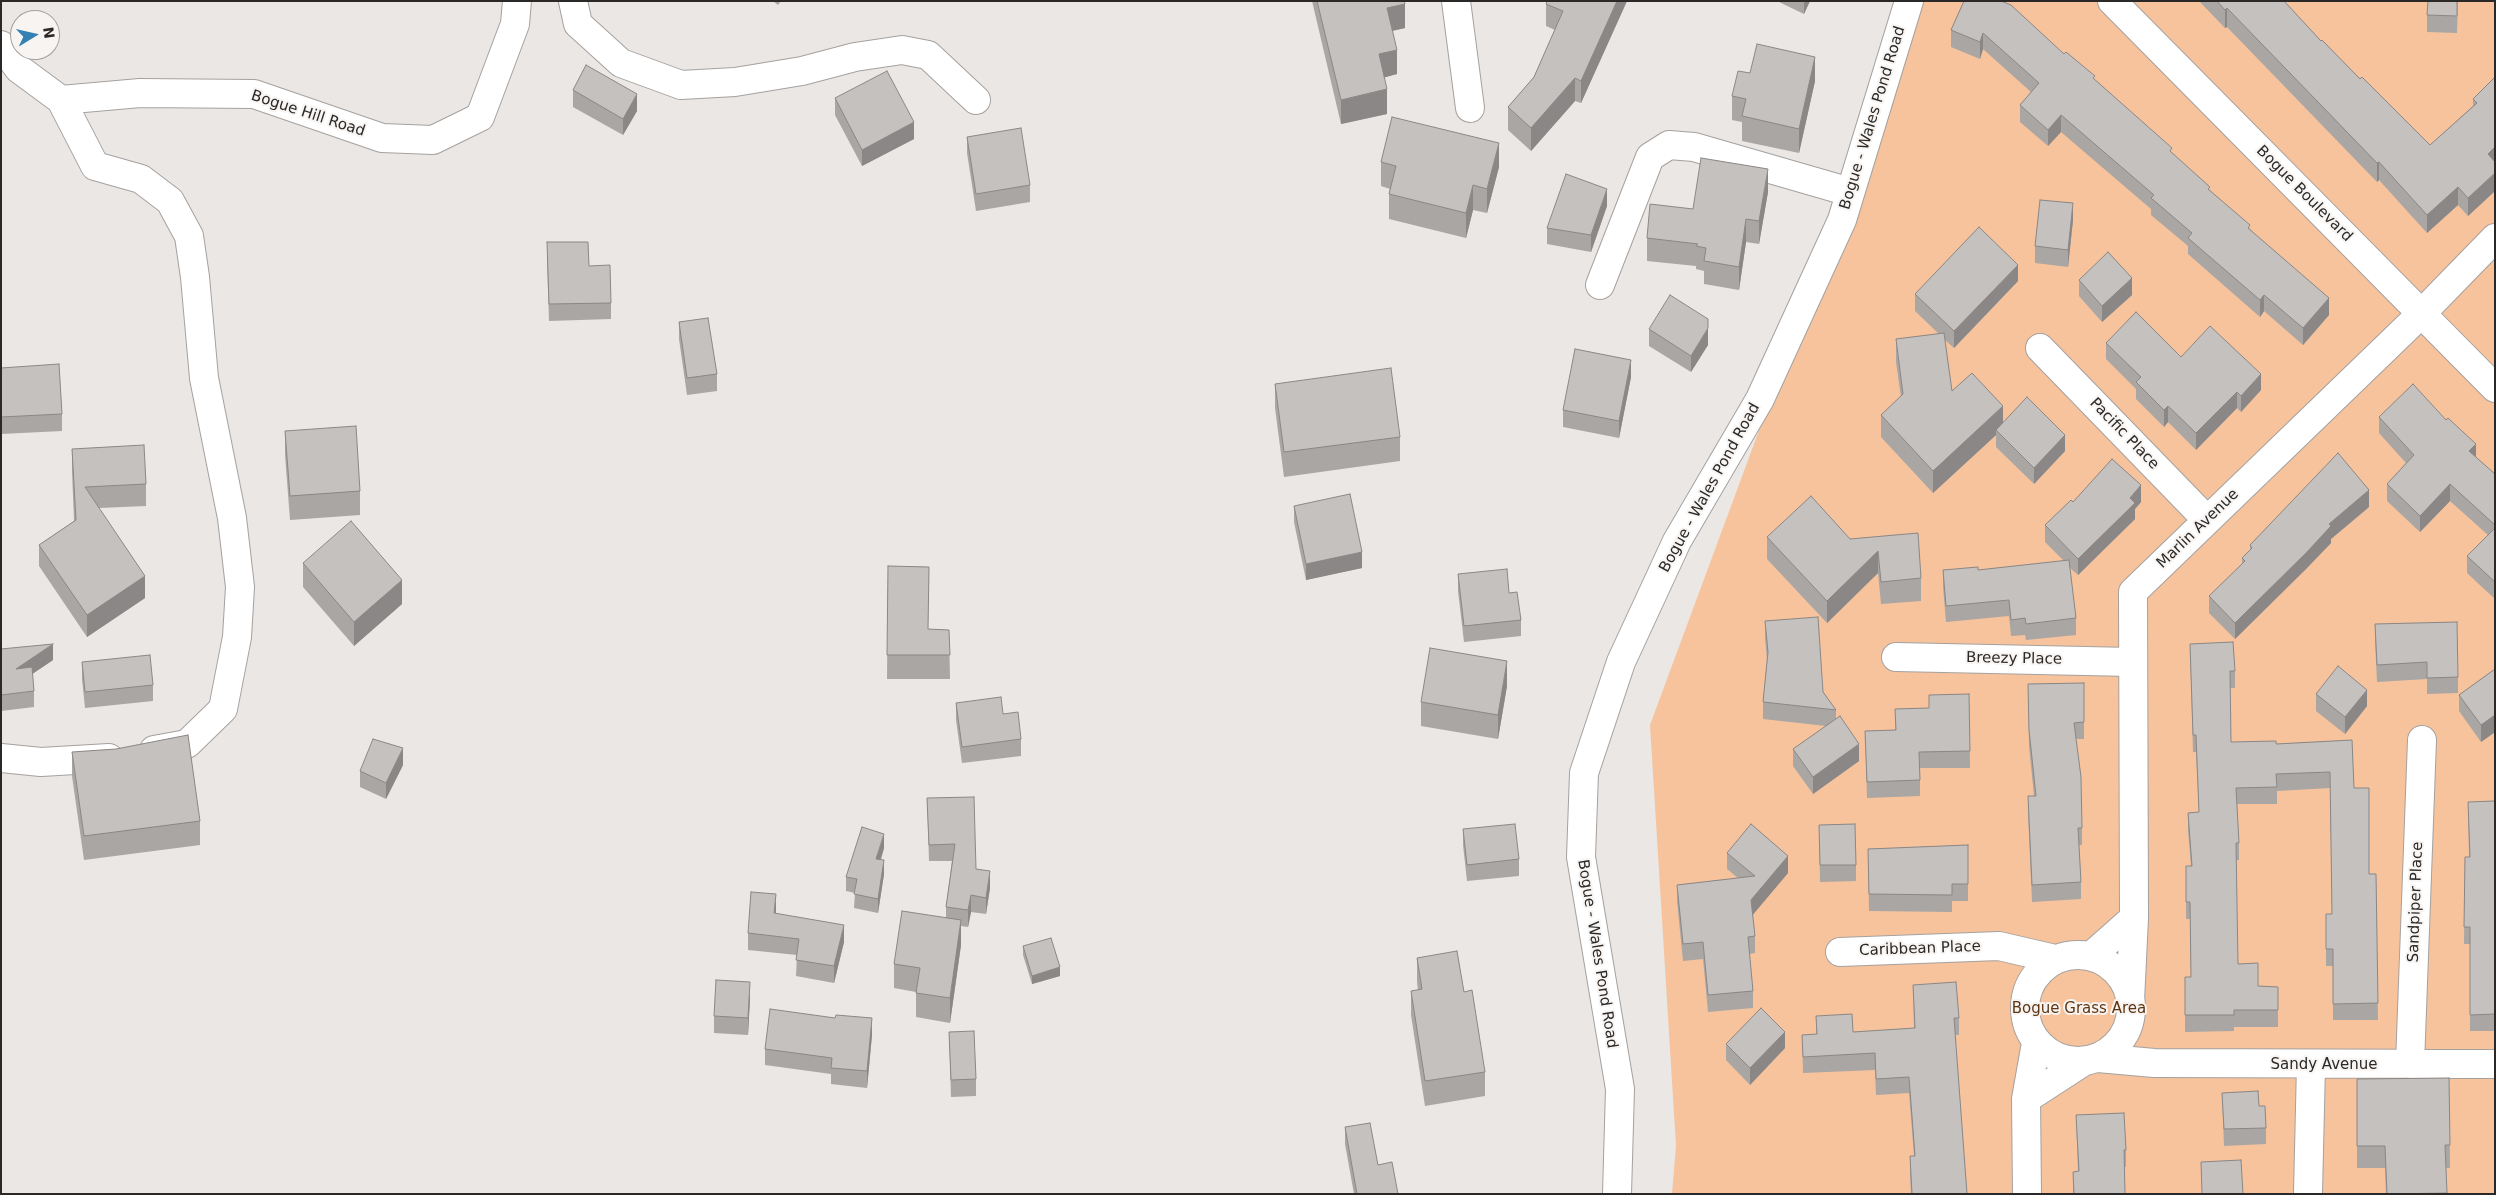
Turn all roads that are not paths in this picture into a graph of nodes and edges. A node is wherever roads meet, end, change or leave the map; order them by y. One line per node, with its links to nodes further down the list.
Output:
1 (517, 1): 7 (street, Bogue Hill Road)
2 (573, 1): 8 (street)
3 (1456, 1): 9 (street)
4 (1909, 1): 10 (street, Bogue - Wales Pond Road)
5 (2112, 1): 13 (street, Bogue Boulevard)
6 (1, 45): 7 (street)
7 (61, 100): 20 (street)
8 (976, 100)
9 (1470, 108)
10 (1850, 192): 12 (street); 36 (street, Bogue - Wales Pond Road)
11 (2495, 238): 13 (street, Marlin Avenue)
12 (1600, 285)
13 (2421, 314): 15 (street, Bogue Boulevard); 16 (street, Marlin Avenue)
14 (2040, 348): 16 (street, Pacific Place)
15 (2495, 388)
16 (2207, 520): 18 (street, Marlin Avenue)
17 (1896, 657): 18 (street, Breezy Place)
18 (2132, 662): 21 (street, Marlin Avenue)
19 (2422, 740): 31 (street, Sandpiper Place)
20 (1, 758)
21 (2134, 918): 24 (street); 27 (street, Marlin Avenue)
22 (2000, 946): 23 (street, Caribbean Place); 25 (street, Caribbean Place); 26 (street, Caribbean Place)
23 (1840, 952)
24 (2092, 956): 25 (street); 27 (street)
25 (2055, 959): 26 (street)
26 (2030, 986): 28 (street)
27 (2130, 1012): 29 (street); 30 (street)
28 (2036, 1044): 29 (street); 34 (street)
29 (2090, 1060): 30 (street, Sandy Avenue); 34 (street)
30 (2154, 1064): 33 (street, Sandy Avenue)
31 (2410, 1064): 32 (street, Sandy Avenue); 33 (street, Sandy Avenue)
32 (2495, 1064)
33 (2312, 1065): 35 (street)
34 (2026, 1099): 37 (street)
35 (2308, 1193)
36 (1617, 1194)
37 (2027, 1194)

